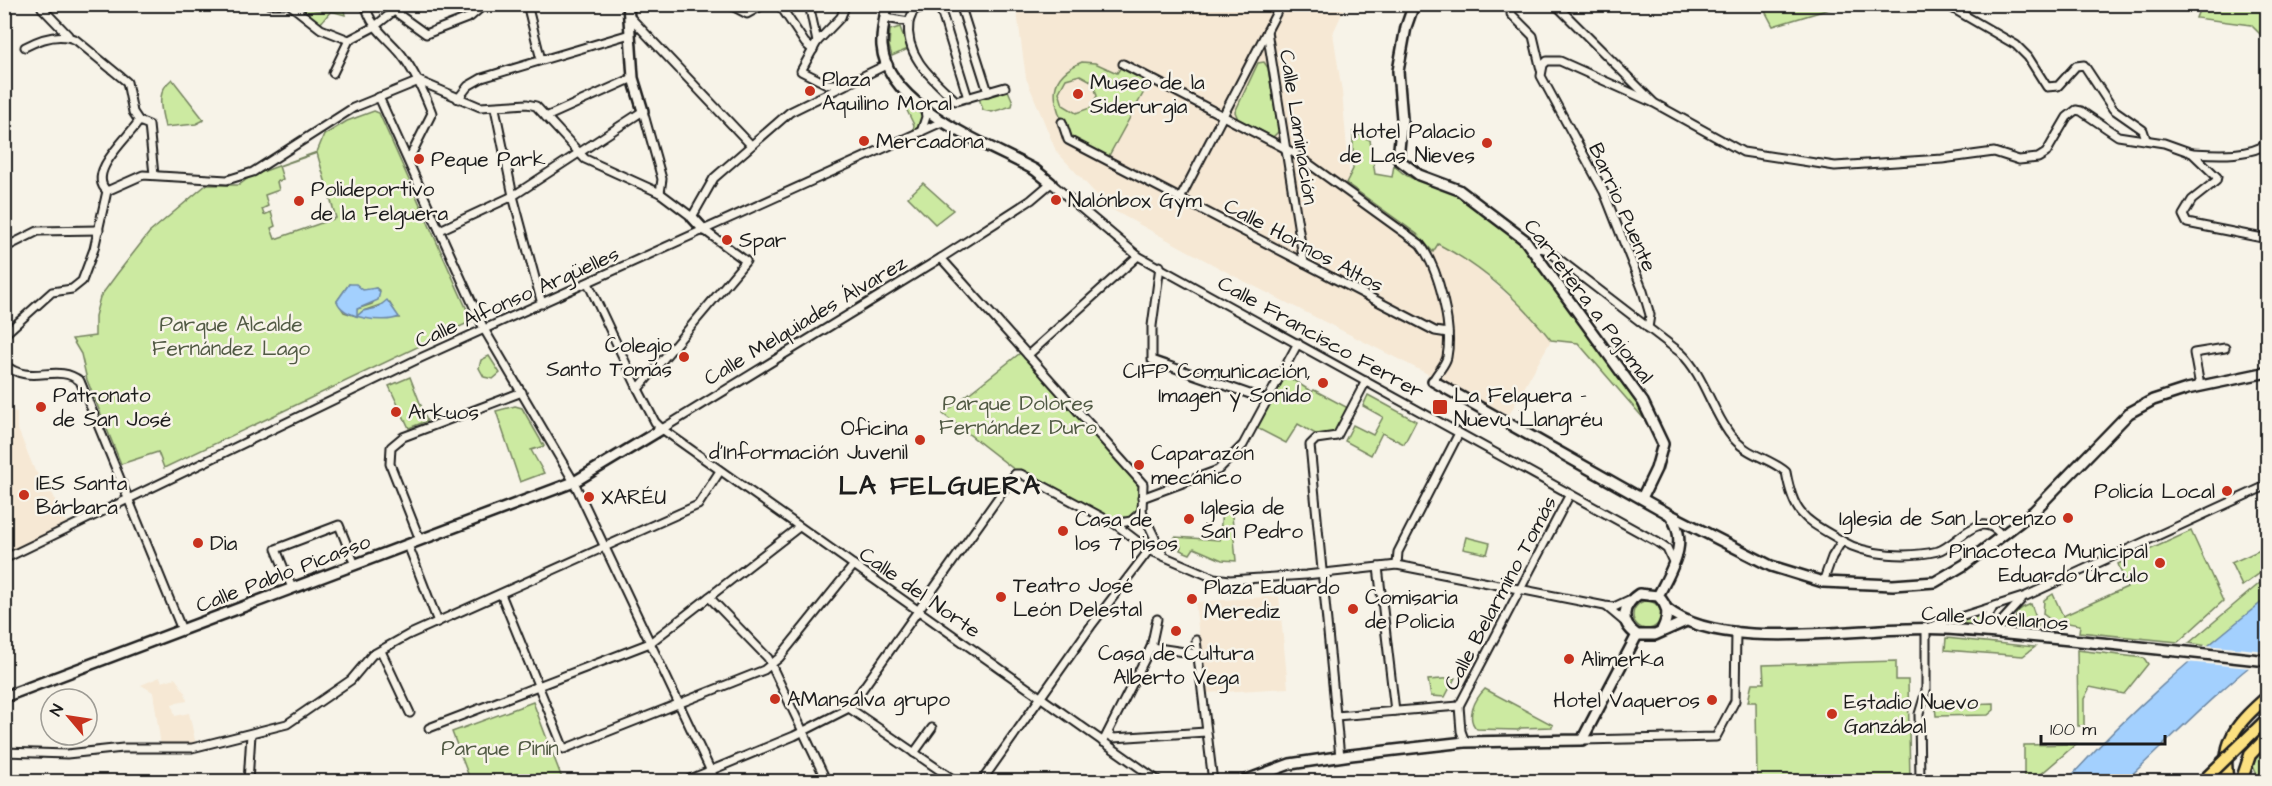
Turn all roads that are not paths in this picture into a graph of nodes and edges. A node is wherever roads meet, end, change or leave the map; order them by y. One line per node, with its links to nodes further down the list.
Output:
1 (269, 4): 2 (street)
2 (285, 4)
3 (289, 4): 32 (street)
4 (365, 4): 28 (street)
5 (485, 4): 24 (street)
6 (527, 4): 36 (street)
7 (628, 4): 25 (street)
8 (765, 4): 21 (street)
9 (779, 4): 35 (street)
10 (809, 4): 33 (street)
11 (846, 4): 33 (street)
12 (887, 4): 26 (street)
13 (931, 4): 22 (street)
14 (939, 4): 47 (street)
15 (960, 4): 45 (street)
16 (1281, 4): 29 (street)
17 (1414, 4): 78 (street, Carretera a Pajomal)
18 (1513, 4): 39 (street, Barrio Puente)
19 (1555, 4): 49 (street)
20 (1945, 4): 59 (street)
21 (730, 5)
22 (915, 7): 27 (street)
23 (42, 8): 31 (street)
24 (394, 8): 28 (street)
25 (629, 16): 30 (street); 61 (street)
26 (885, 18): 27 (street); 37 (street)
27 (909, 21): 47 (street)
28 (374, 27): 32 (street); 42 (street)
29 (1267, 31): 53 (street); 62 (street, Calle Laminación)
30 (630, 34): 36 (street); 41 (street)
31 (68, 35): 34 (street); 55 (street)
32 (349, 40): 40 (street)
33 (818, 42): 35 (street)
34 (25, 47)
35 (813, 50): 43 (street)
36 (541, 60): 48 (street)
37 (888, 64): 43 (street); 51 (street)
38 (1123, 64): 53 (street)
39 (1541, 70): 49 (street); 85 (street, Barrio Puente)
40 (333, 73)
41 (633, 78): 52 (street); 54 (street)
42 (419, 81): 46 (street); 48 (street); 65 (street)
43 (851, 84): 61 (street)
44 (1005, 87): 45 (street)
45 (988, 92): 47 (street)
46 (379, 97): 65 (street); 66 (street)
47 (968, 98)
48 (458, 99): 50 (street)
49 (1654, 103): 59 (street)
50 (495, 108): 54 (street); 70 (street)
51 (925, 110): 56 (street); 58 (street)
52 (643, 111): 63 (street); 69 (street)
53 (1222, 116): 62 (street); 71 (street)
54 (546, 117): 63 (street)
55 (139, 121): 66 (street); 68 (street)
56 (944, 121): 58 (street, Calle Alfonso Argüelles); 67 (street)
57 (1062, 122): 71 (street, Calle Hornos Altos)
58 (921, 132): 75 (street, Calle Alfonso Argüelles)
59 (2146, 139): 64 (street)
60 (2268, 143): 64 (street)
61 (751, 145): 72 (street)
62 (1286, 149): 81 (street, Calle Laminación); 87 (street)
63 (576, 152): 69 (street); 70 (street)
64 (2192, 153): 76 (street)
65 (409, 159): 74 (street)
66 (154, 175): 68 (street)
67 (1050, 183): 79 (street, Calle Francisco Ferrer); 80 (street, Calle Melquiades Álvarez)
68 (107, 191): 73 (street)
69 (660, 194): 72 (street)
70 (513, 196): 74 (street); 84 (street)
71 (1180, 199): 81 (street, Calle Hornos Altos)
72 (692, 217): 75 (street)
73 (99, 230): 77 (street); 88 (street)
74 (440, 230): 86 (street)
75 (704, 230): 83 (street, Calle Alfonso Argüelles); 99 (street)
76 (2268, 239)
77 (4, 248)
78 (1534, 251): 85 (street); 109 (street, Carretera a Pajomal)
79 (1138, 256): 82 (street, Calle Francisco Ferrer); 91 (street)
80 (941, 258): 91 (street); 102 (street, Calle Melquiades Álvarez)
81 (1304, 263): 87 (street, Calle Hornos Altos)
82 (1160, 266): 89 (street, Calle Francisco Ferrer); 101 (street)
83 (588, 283): 84 (street, Calle Alfonso Argüelles); 99 (street)
84 (542, 304): 86 (street, Calle Alfonso Argüelles)
85 (1648, 328): 119 (street)
86 (484, 329): 100 (street); 110 (street, Calle Alfonso Argüelles)
87 (1448, 333): 93 (street)
88 (4, 335)
89 (1298, 343): 95 (street, Calle Francisco Ferrer); 101 (street)
90 (2225, 348): 98 (street)
91 (1028, 355): 108 (street)
92 (4, 364): 110 (street)
93 (1441, 370): 96 (street); 97 (street)
94 (2268, 372): 98 (street)
95 (1366, 381): 103 (street, Calle Francisco Ferrer); 130 (street)
96 (1433, 381): 97 (street)
97 (1443, 386): 109 (street)
98 (2200, 386): 117 (street)
99 (638, 389): 102 (street)
100 (522, 392): 105 (street); 118 (street)
101 (1267, 400): 108 (street)
102 (662, 429): 104 (street, Calle del Norte); 105 (street, Calle Melquiades Álvarez)
103 (1459, 434): 107 (street, Calle Francisco Ferrer); 128 (street)
104 (720, 471): 115 (street, Calle del Norte); 121 (street)
105 (574, 482): 118 (street, Calle Pablo Picasso); 121 (street)
106 (2268, 485): 136 (street)
107 (1570, 494): 125 (street, Calle Francisco Ferrer); 133 (street, Calle Belarmino Tomás)
108 (1142, 498): 111 (street)
109 (1642, 498): 112 (street)
110 (129, 499): 124 (street, Calle Alfonso Argüelles); 149 (street)
111 (1142, 511): 113 (street); 123 (street)
112 (1669, 514): 114 (street); 116 (street)
113 (1115, 524): 122 (street); 142 (street)
114 (1694, 526): 116 (street); 131 (street)
115 (799, 527): 127 (street, Calle del Norte); 137 (street)
116 (1680, 533): 125 (street)
117 (2001, 535): 119 (street); 131 (street)
118 (420, 540): 120 (street, Calle Pablo Picasso)
119 (1842, 541): 131 (street)
120 (408, 545): 126 (street, Calle Pablo Picasso); 145 (street)
121 (606, 548): 134 (street); 156 (street)
122 (1149, 550): 123 (street); 165 (street)
123 (1162, 555): 130 (street)
124 (4, 559)
125 (1674, 564): 135 (street)
126 (355, 565): 132 (street, Calle Pablo Picasso); 132 (street)
127 (854, 565): 142 (street, Calle del Norte); 161 (street)
128 (1397, 565): 129 (street); 133 (street)
129 (1378, 567): 130 (street); 169 (street)
130 (1323, 573): 171 (street)
131 (1823, 582)
132 (292, 588): 149 (street, Calle Pablo Picasso)
133 (1519, 590): 139 (street); 167 (street, Calle Belarmino Tomás)
134 (501, 594): 145 (street); 162 (street)
135 (1658, 596): 138 (street); 141 (street)
136 (2026, 596): 140 (street); 143 (street)
137 (709, 597): 156 (street); 161 (street)
138 (1629, 600): 139 (street); 147 (street)
139 (1605, 606): 147 (street)
140 (1994, 607): 148 (street); 152 (street)
141 (1667, 609): 146 (street, Calle Jovellanos); 150 (street)
142 (918, 610): 165 (street, Calle del Norte); 168 (street)
143 (2005, 616): 152 (street); 154 (street)
144 (1157, 619): 157 (street)
145 (438, 622): 158 (street)
146 (1684, 622): 150 (street, Calle Jovellanos); 151 (street, Calle Jovellanos)
147 (1626, 623): 153 (street)
148 (1926, 628): 151 (street, Calle Jovellanos); 152 (street, Calle Jovellanos); 190 (street)
149 (182, 630): 164 (street, Calle Pablo Picasso)
150 (1662, 630): 153 (street)
151 (1736, 631): 181 (street)
152 (1991, 633): 154 (street, Calle Jovellanos)
153 (1637, 635): 181 (street)
154 (2015, 635): 160 (street, Calle Jovellanos)
155 (1196, 640): 159 (street)
156 (650, 643): 162 (street); 166 (street)
157 (1151, 647): 159 (street); 177 (street)
158 (381, 651): 170 (street); 178 (street)
159 (1198, 654): 176 (street)
160 (2268, 661)
161 (771, 665): 166 (street); 175 (street)
162 (538, 686): 166 (street); 173 (street)
163 (2268, 696): 200 (main road)
164 (4, 697)
165 (1039, 698): 182 (street, Calle del Norte); 197 (street)
166 (679, 704): 188 (street)
167 (1459, 705): 169 (street); 183 (street, Calle Belarmino Tomás)
168 (849, 708): 175 (street); 186 (street)
169 (1395, 711): 171 (street)
170 (410, 713)
171 (1336, 716): 187 (street)
172 (2268, 718): 199 (main road, bridge)
173 (429, 728)
174 (932, 728): 186 (street)
175 (802, 732): 188 (street); 195 (street)
176 (1206, 732): 180 (street); 189 (street)
177 (1108, 733): 180 (street); 182 (street)
178 (251, 734): 185 (street); 192 (street)
179 (2268, 736): 201 (main road)
180 (1118, 738): 184 (street)
181 (1582, 740): 183 (street)
182 (1103, 742): 184 (street, Calle del Norte)
183 (1465, 742): 187 (street)
184 (1115, 751): 198 (street, Calle del Norte)
185 (4, 752)
186 (914, 753): 196 (street)
187 (1340, 757): 191 (street)
188 (711, 771): 193 (street); 194 (street)
189 (1214, 779)
190 (1920, 780)
191 (1245, 781)
192 (248, 782)
193 (684, 782)
194 (716, 782)
195 (827, 782)
196 (957, 782)
197 (981, 782)
198 (1160, 782)
199 (2202, 782)
200 (2228, 782)
201 (2241, 782)

